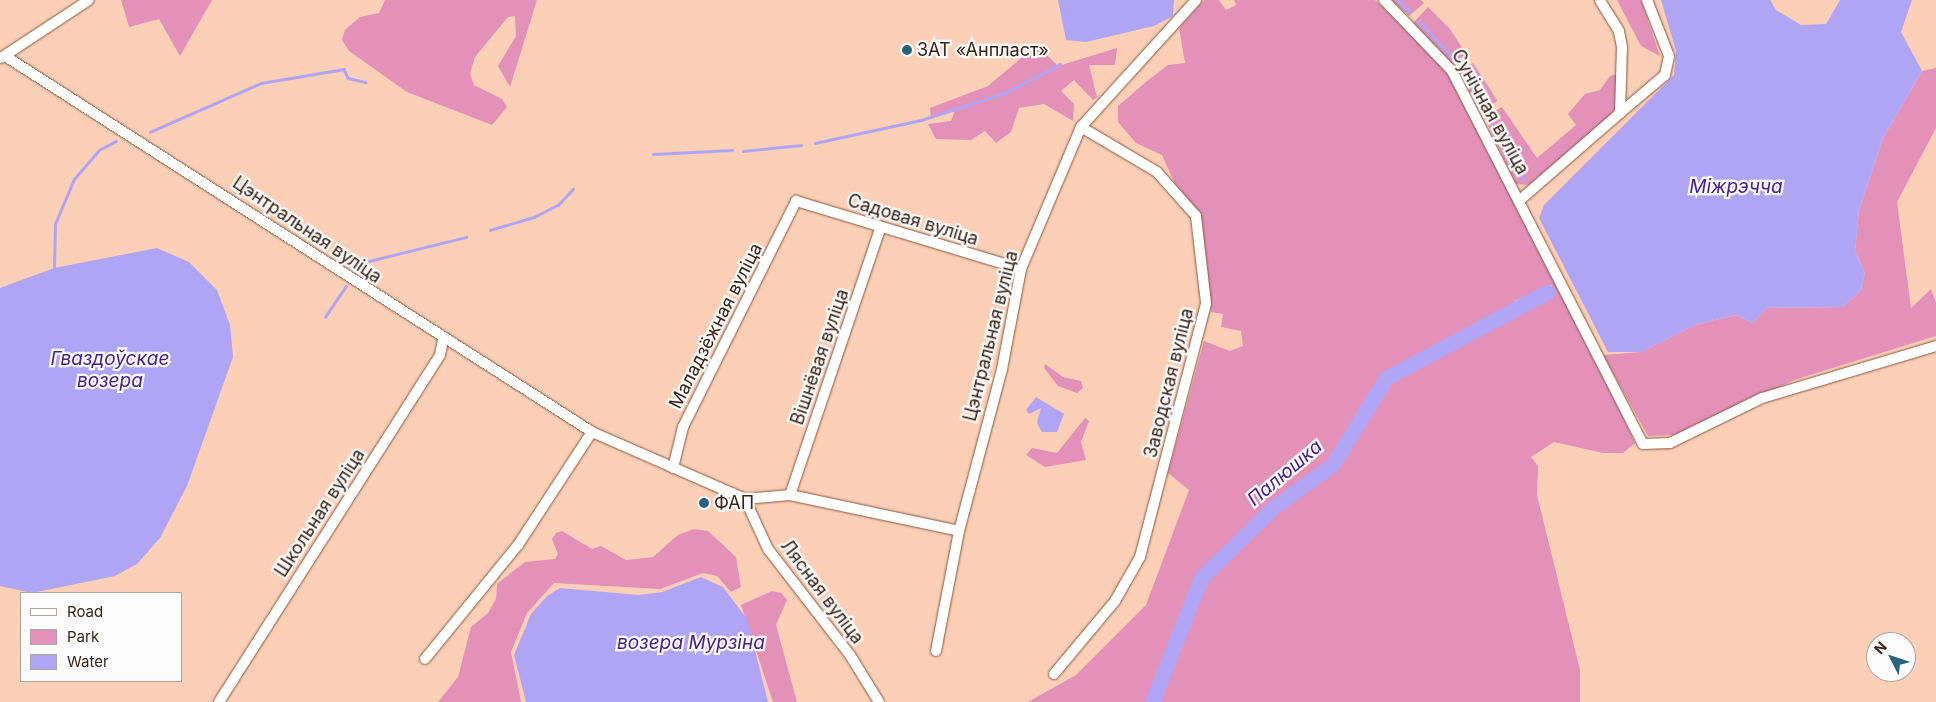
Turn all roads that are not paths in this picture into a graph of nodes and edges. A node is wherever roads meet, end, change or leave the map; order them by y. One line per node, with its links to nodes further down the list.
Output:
1 (89, 0): 6 (street, Цэнтральная вуліца)
2 (1196, 0): 8 (street, Цэнтральная вуліца)
3 (1384, 0): 9 (street, Сунічная вуліца)
4 (1600, 0): 7 (street)
5 (1647, 0): 7 (street)
6 (2, 57): 13 (street, Цэнтральная вуліца)
7 (1620, 113): 9 (street)
8 (1081, 127): 12 (street, Цэнтральная вуліца); 22 (street, Заводская вуліца)
9 (1520, 200): 14 (street, Сунічная вуліца)
10 (796, 201): 11 (street, Садовая вуліца); 16 (street, Маладзёжная вуліца)
11 (880, 229): 12 (street, Садовая вуліца); 17 (street, Вішнёвая вуліца)
12 (1021, 269): 19 (street, Цэнтральная вуліца)
13 (443, 340): 15 (street, Цэнтральная вуліца); 23 (street, Школьная вуліца)
14 (1936, 346)
15 (592, 432): 16 (street, Цэнтральная вуліца); 21 (street)
16 (673, 468): 18 (street, Цэнтральная вуліца)
17 (790, 495): 18 (street, Цэнтральная вуліца); 19 (street, Цэнтральная вуліца)
18 (745, 499): 24 (street, Лясная вуліца)
19 (959, 531): 20 (street, Цэнтральная вуліца)
20 (936, 651)
21 (425, 659)
22 (1054, 674)
23 (219, 702)
24 (879, 702)

